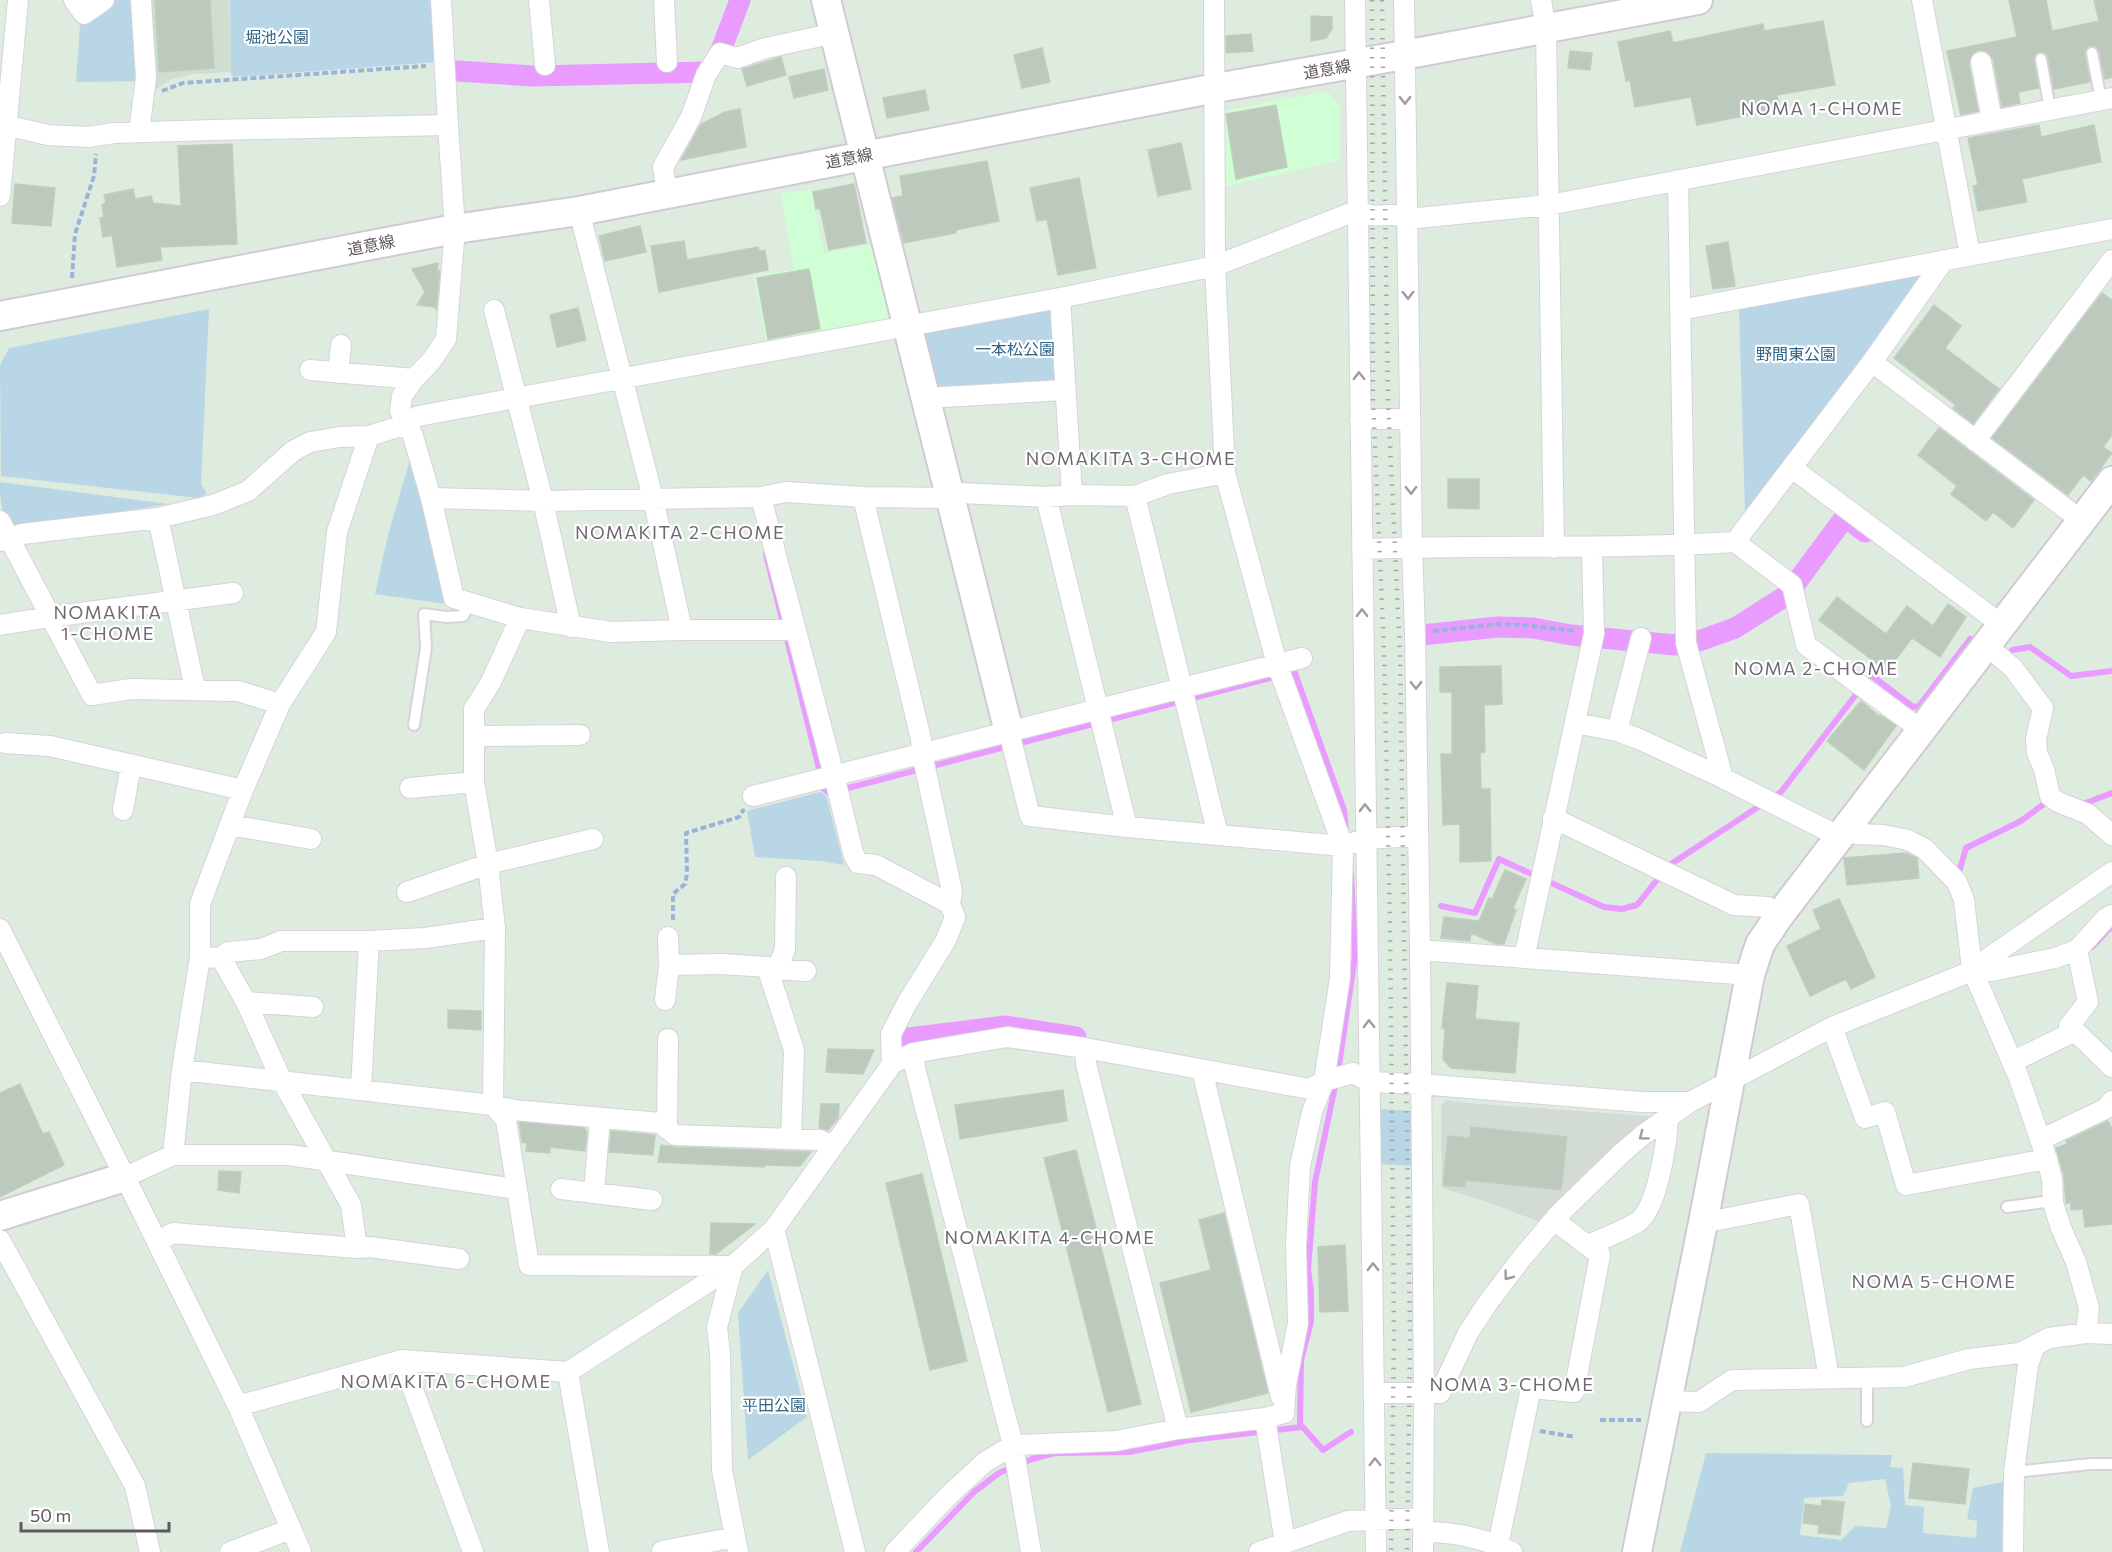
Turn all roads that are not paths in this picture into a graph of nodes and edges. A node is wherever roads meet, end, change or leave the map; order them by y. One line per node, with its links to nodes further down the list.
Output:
1 (18, 0): 28 (street)
2 (74, 0): 3 (street)
3 (104, 0)
4 (141, 0): 31 (street)
5 (441, 0): 29 (street)
6 (539, 0): 23 (street)
7 (664, 0): 20 (street)
8 (826, 0): 16 (street)
9 (1214, 0): 24 (street)
10 (1355, 0): 22 (street)
11 (1404, 0): 18 (street)
12 (1540, 0): 15 (street)
13 (1698, 0): 15 (street, 道意線)
14 (1922, 0): 30 (street)
15 (1546, 29): 18 (street, 道意線); 36 (street)
16 (835, 33): 32 (street); 34 (street)
17 (2092, 53): 25 (lane)
18 (1404, 55): 22 (street, 道意線); 39 (street, one-way to 39)
19 (2041, 59): 26 (lane)
20 (667, 62)
21 (1981, 62): 27 (street)
22 (1356, 64): 24 (street, 道意線); 37 (street)
23 (545, 65)
24 (1216, 88): 32 (street, 道意線); 45 (street)
25 (2107, 99): 26 (street)
26 (2050, 110): 27 (street)
27 (1992, 120): 30 (street)
28 (3, 125): 31 (street); 35 (street)
29 (448, 125): 31 (street); 40 (street)
30 (1946, 129): 33 (street); 42 (street)
31 (140, 132)
32 (864, 154): 34 (street, 道意線); 50 (street)
33 (1677, 180): 36 (street); 48 (street)
34 (667, 194): 38 (street, 道意線)
35 (0, 196)
36 (1549, 205): 39 (street); 84 (street)
37 (1358, 210): 39 (street); 45 (street); 61 (street, one-way to 37)
38 (579, 211): 40 (street, 道意線); 56 (street)
39 (1407, 219): 60 (street, one-way to 60)
40 (455, 229): 49 (street, 道意線); 55 (street)
41 (2112, 229): 42 (street)
42 (1970, 255): 43 (street)
43 (1944, 260): 48 (street); 52 (street)
44 (2112, 260): 64 (street)
45 (1215, 266): 46 (street); 66 (street)
46 (1060, 298): 50 (street); 57 (street)
47 (494, 310): 59 (street)
48 (1680, 310): 82 (street)
49 (0, 316)
50 (907, 324): 56 (street); 58 (street)
51 (341, 345): 54 (street)
52 (1872, 362): 64 (street); 65 (street)
53 (310, 370): 54 (street)
54 (338, 373): 55 (street)
55 (414, 379): 62 (street)
56 (621, 379): 59 (street); 74 (street)
57 (1064, 390): 58 (street); 68 (street)
58 (926, 398): 75 (street)
59 (517, 399): 62 (street); 76 (street)
60 (1410, 419): 61 (street); 83 (street, one-way to 83)
61 (1360, 420): 86 (street)
62 (407, 424): 63 (street); 73 (street)
63 (369, 436): 77 (street); 102 (street)
64 (1975, 441): 79 (street)
65 (1792, 468): 81 (street); 96 (street)
66 (1225, 473): 69 (street); 99 (street)
67 (2112, 481): 79 (street)
68 (1071, 495): 69 (street); 72 (street)
69 (1135, 496): 100 (street)
70 (761, 497): 71 (street); 74 (street); 95 (street)
71 (863, 497): 75 (street); 112 (street)
72 (1046, 497): 75 (street); 103 (street)
73 (431, 498): 76 (street); 89 (street)
74 (653, 498): 76 (street); 94 (street)
75 (950, 498): 108 (street)
76 (543, 501): 93 (street)
77 (158, 518): 80 (street); 88 (street)
78 (0, 521): 80 (street)
79 (2082, 521): 96 (street)
80 (5, 540): 90 (street)
81 (1735, 542): 82 (street); 106 (street)
82 (1684, 545): 85 (street); 115 (street)
83 (1412, 547): 84 (street); 86 (street); 127 (street, one-way to 127)
84 (1554, 548): 85 (street)
85 (1592, 548): 104 (street)
86 (1362, 549): 130 (street, one-way to 86)
87 (233, 593): 88 (street)
88 (176, 601): 90 (street); 101 (street)
89 (470, 602): 91 (street); 105 (lane)
90 (50, 617): 92 (street); 101 (street)
91 (520, 618): 93 (street); 110 (street)
92 (0, 625)
93 (571, 627): 94 (street)
94 (682, 630): 95 (street)
95 (795, 630): 114 (street)
96 (1994, 635): 106 (street); 126 (street)
97 (1640, 642): 107 (street)
98 (1302, 658): 99 (street)
99 (1277, 664): 100 (street); 131 (street)
100 (1182, 688): 103 (street); 125 (street)
101 (195, 690): 102 (street)
102 (280, 704): 118 (street)
103 (1097, 709): 108 (street); 123 (street)
104 (1575, 723): 107 (street); 121 (street)
105 (414, 725)
106 (1921, 730): 124 (street)
107 (1617, 731): 115 (street)
108 (1009, 732): 112 (street); 123 (street)
109 (580, 735): 110 (street)
110 (475, 736): 116 (street)
111 (5, 743): 113 (street)
112 (922, 754): 114 (street); 136 (street)
113 (131, 765): 118 (street); 120 (street)
114 (835, 776): 119 (street); 136 (street)
115 (1723, 778): 124 (street)
116 (474, 782): 117 (street); 132 (street)
117 (410, 788)
118 (243, 790): 122 (street)
119 (753, 796)
120 (123, 810)
121 (1553, 818): 138 (street); 147 (street)
122 (230, 825): 129 (street); 145 (street)
123 (1127, 827): 125 (street)
124 (1844, 833): 138 (street); 149 (street)
125 (1218, 835): 131 (street)
126 (2112, 835)
127 (1418, 836): 130 (street); 143 (street)
128 (593, 838): 132 (street)
129 (311, 839)
130 (1365, 839): 131 (street); 168 (street, one-way to 130)
131 (1343, 846): 166 (street)
132 (488, 864): 135 (street); 139 (street)
133 (2112, 872): 149 (street)
134 (786, 877): 150 (street)
135 (407, 892)
136 (950, 904): 162 (street)
137 (2112, 915): 144 (street)
138 (1779, 916): 152 (street)
139 (495, 928): 142 (street); 174 (street)
140 (0, 929): 184 (street)
141 (668, 937): 148 (street)
142 (369, 941): 146 (street); 171 (street)
143 (1420, 950): 147 (street); 170 (street)
144 (2077, 950): 149 (street); 157 (street)
145 (200, 957): 146 (street); 164 (street)
146 (221, 958): 154 (street)
147 (1524, 958): 152 (street)
148 (669, 965): 150 (street); 153 (street)
149 (1972, 969): 156 (street); 161 (street)
150 (772, 971): 151 (street); 178 (street)
151 (806, 971)
152 (1750, 975): 169 (street)
153 (665, 1000)
154 (246, 1002): 155 (street); 167 (street)
155 (314, 1007)
156 (1832, 1027): 169 (street); 182 (street)
157 (2075, 1031): 161 (street); 163 (street)
158 (668, 1039): 177 (street)
159 (1085, 1048): 160 (street); 165 (street); 215 (street)
160 (913, 1053): 162 (street); 216 (street)
161 (2012, 1062): 179 (street)
162 (892, 1064): 180 (street)
163 (2112, 1067)
164 (182, 1070): 167 (street); 181 (street)
165 (1202, 1070): 166 (street); 212 (street)
166 (1334, 1078): 168 (street); 212 (street)
167 (282, 1081): 171 (street); 183 (street)
168 (1370, 1082): 170 (street); 208 (street, one-way to 168)
169 (1729, 1082): 173 (street); 193 (street)
170 (1420, 1084): 173 (street); 209 (street)
171 (361, 1089): 174 (street)
172 (2112, 1101): 179 (street)
173 (1690, 1102): 175 (street)
174 (493, 1105): 176 (street); 185 (street)
175 (1668, 1118): 192 (street, one-way to 192); 197 (street)
176 (600, 1119): 177 (street); 187 (street)
177 (667, 1129): 178 (street)
178 (791, 1138): 180 (street)
179 (2040, 1140): 182 (street)
180 (833, 1146): 194 (street)
181 (173, 1155): 183 (street); 184 (street)
182 (2046, 1159): 189 (street)
183 (325, 1160): 185 (street); 198 (street)
184 (125, 1177): 191 (street); 196 (street)
185 (516, 1189): 200 (street)
186 (561, 1190): 187 (street)
187 (594, 1192): 188 (street)
188 (652, 1200)
189 (2053, 1203): 190 (lane); 201 (street)
190 (2007, 1208)
191 (0, 1216)
192 (1554, 1220): 197 (street); 209 (street, one-way to 209)
193 (1703, 1223): 206 (street); 211 (street)
194 (774, 1229): 200 (street); 231 (street)
195 (0, 1240): 226 (street)
196 (157, 1242): 198 (street); 210 (street)
197 (1588, 1245): 224 (street)
198 (357, 1248): 199 (street)
199 (459, 1259)
200 (733, 1266): 205 (street); 223 (street)
201 (2086, 1333): 202 (street); 203 (street)
202 (2112, 1334)
203 (2035, 1345): 207 (street); 218 (street)
204 (402, 1360): 205 (street); 210 (street); 229 (street)
205 (568, 1372): 230 (street)
206 (1829, 1378): 207 (street); 211 (street)
207 (1867, 1378): 214 (lane)
208 (1374, 1393): 209 (street); 219 (street, one-way to 208)
209 (1424, 1394): 220 (street)
210 (238, 1406): 221 (street)
211 (1665, 1410): 237 (street)
212 (1284, 1413): 213 (street)
213 (1264, 1418): 215 (street); 222 (street)
214 (1867, 1421)
215 (1178, 1429): 216 (street)
216 (1013, 1445): 232 (street); 233 (street)
217 (2112, 1464): 218 (lane)
218 (2014, 1472): 238 (street)
219 (1376, 1520): 220 (street); 222 (street); 235 (street)
220 (1423, 1525): 224 (street); 236 (street)
221 (291, 1529): 227 (street); 228 (street)
222 (1286, 1543): 234 (street)
223 (737, 1545): 225 (street)
224 (1505, 1549)
225 (662, 1551)
226 (150, 1552)
227 (230, 1552)
228 (301, 1552)
229 (473, 1552)
230 (599, 1552)
231 (855, 1552)
232 (895, 1552)
233 (1030, 1552)
234 (1259, 1552)
235 (1376, 1552)
236 (1423, 1552)
237 (1637, 1552)
238 (2013, 1552)

